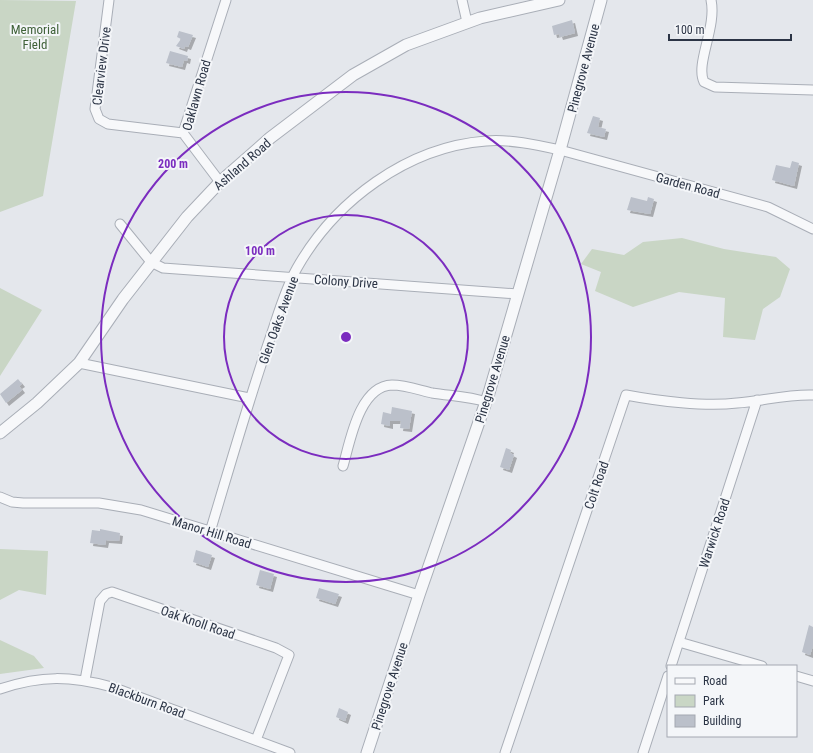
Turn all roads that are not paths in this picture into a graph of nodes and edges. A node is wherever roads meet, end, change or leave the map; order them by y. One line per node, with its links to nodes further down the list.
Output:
1 (109, 0): 9 (street, Clearview Drive)
2 (226, 0): 9 (street, Oaklawn Road)
3 (462, 0): 7 (street)
4 (559, 0): 7 (street, Ashland Road)
5 (601, 0): 10 (street, Pinegrove Avenue)
6 (711, 0): 8 (street)
7 (467, 22): 11 (street, Ashland Road)
8 (813, 90)
9 (182, 133): 11 (street, Oaklawn Road)
10 (560, 150): 13 (street, Garden Road); 15 (street, Glen Oaks Avenue); 16 (street, Pinegrove Avenue)
11 (220, 182): 14 (street, Ashland Road)
12 (120, 224): 14 (street)
13 (813, 229)
14 (151, 262): 15 (street, Colony Drive); 17 (street, Ashland Road)
15 (293, 277): 16 (street, Colony Drive); 19 (street, Glen Oaks Avenue)
16 (518, 294): 21 (street, Pinegrove Avenue)
17 (79, 363): 19 (street); 22 (street, Ashland Road)
18 (813, 395): 20 (street, Colt Road)
19 (249, 398): 25 (street, Glen Oaks Avenue)
20 (757, 400): 27 (street, Warwick Road); 38 (street, Colt Road)
21 (486, 402): 23 (street); 26 (street, Pinegrove Avenue)
22 (0, 433)
23 (343, 466)
24 (0, 497): 25 (street, Manor Hill Road)
25 (210, 532): 26 (street, Manor Hill Road)
26 (419, 595): 37 (street, Pinegrove Avenue)
27 (679, 642): 28 (street, Warwick Road); 29 (street)
28 (671, 665)
29 (759, 665)
30 (797, 676): 33 (street)
31 (667, 679): 39 (street)
32 (85, 680): 34 (street, Blackburn Road); 35 (street, Blackburn Road); 35 (street, Oak Knoll Road)
33 (813, 681)
34 (0, 689)
35 (256, 740): 36 (street, Blackburn Road)
36 (290, 753)
37 (367, 753)
38 (505, 753)
39 (642, 753)

